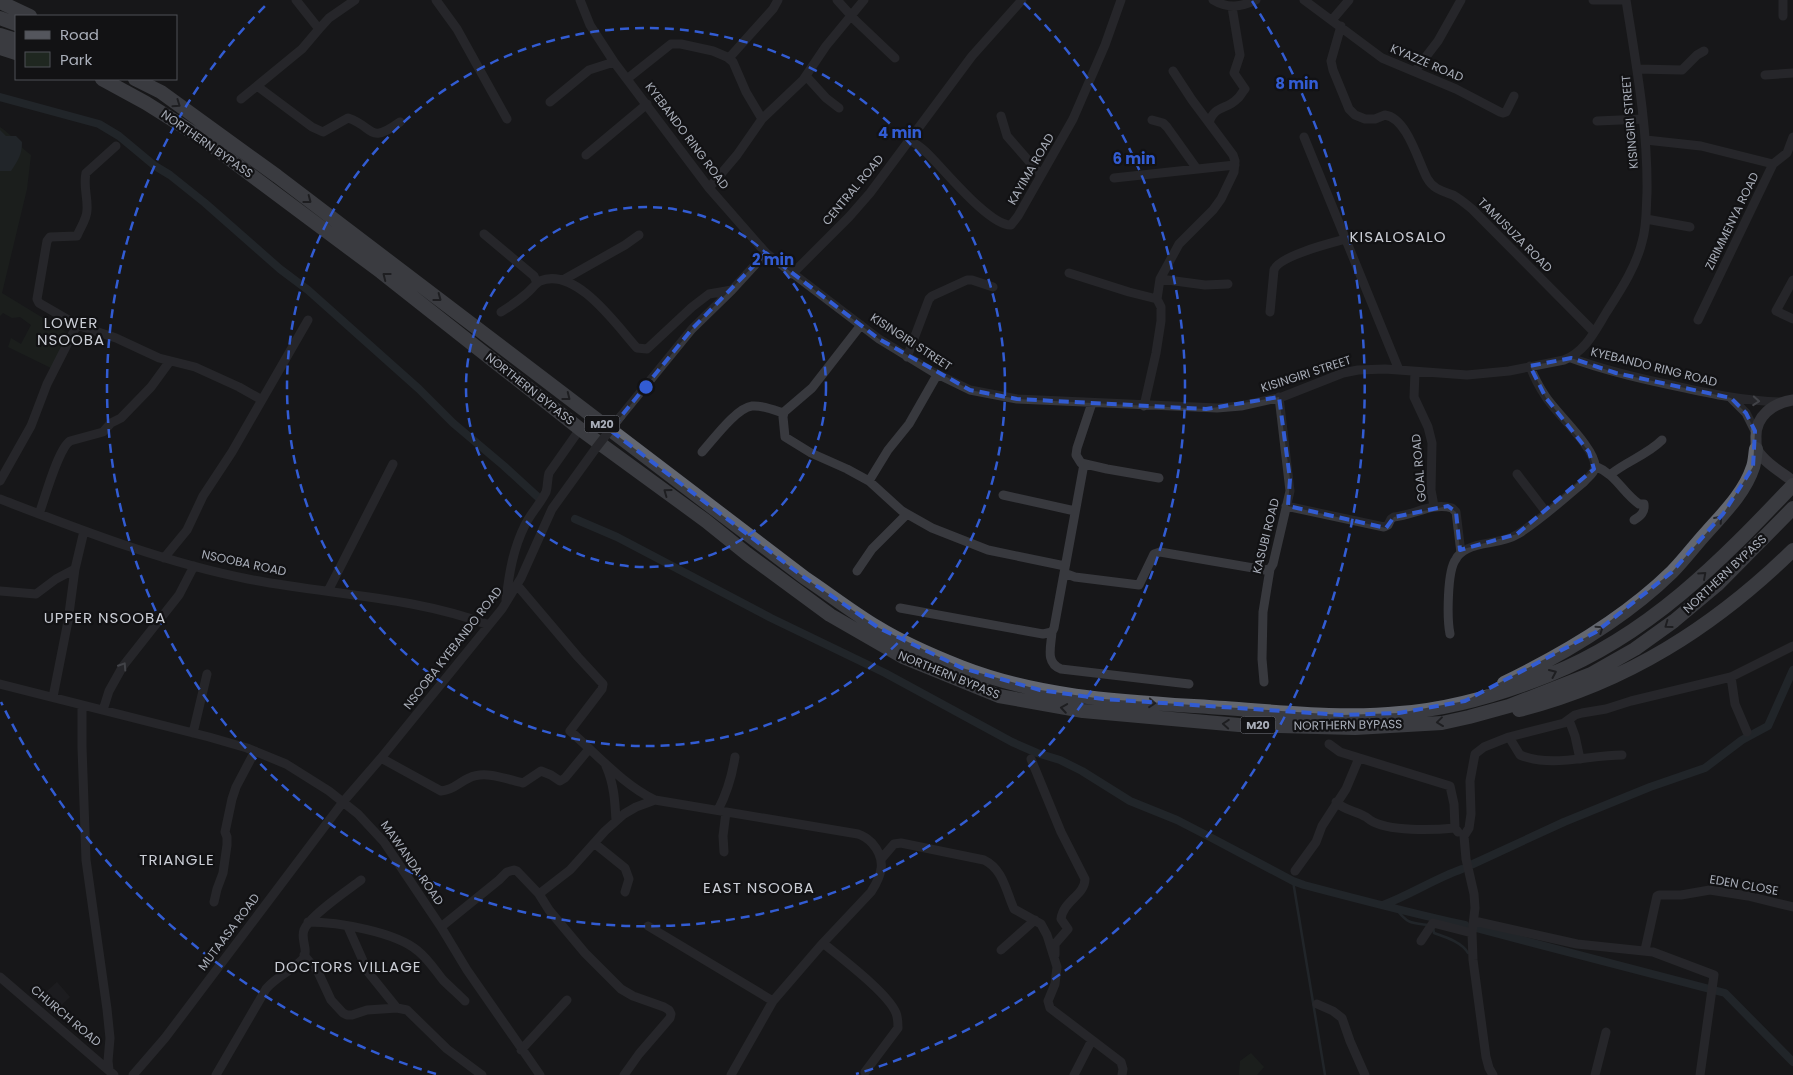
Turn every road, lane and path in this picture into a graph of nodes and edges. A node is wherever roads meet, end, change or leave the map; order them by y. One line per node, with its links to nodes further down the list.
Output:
1 (296, 0): 27 (street)
2 (355, 0): 27 (street)
3 (436, 0): 54 (street)
4 (580, 0): 35 (street, KYEBANDO RING ROAD)
5 (778, 0): 33 (street)
6 (837, 0): 21 (street)
7 (864, 0): 21 (street)
8 (1022, 0): 63 (street, CENTRAL ROAD)
9 (1120, 0): 70 (street, KAYIMA ROAD)
10 (1213, 0): 19 (street)
11 (1256, 0): 19 (street)
12 (1304, 0): 24 (street, KYAZZE ROAD)
13 (1348, 0): 24 (street)
14 (1461, 0): 38 (street)
15 (1593, 0): 16 (street)
16 (1626, 0): 36 (street, KISINGIRI STREET)
17 (1783, 0): 22 (street)
18 (0, 2): 20 (highway)
19 (1232, 7): 60 (street)
20 (28, 15)
21 (850, 16): 34 (street); 40 (street)
22 (1783, 16)
23 (0, 18): 25 (highway)
24 (1332, 20): 26 (street, KYAZZE ROAD)
25 (15, 24)
26 (1341, 26): 38 (street, KYAZZE ROAD); 96 (street, TAMUSUZA ROAD)
27 (318, 29): 46 (street)
28 (0, 34): 29 (highway)
29 (15, 40)
30 (0, 48): 32 (highway)
31 (1704, 51): 36 (street)
32 (15, 53)
33 (729, 58): 42 (street); 55 (street)
34 (894, 58)
35 (614, 62): 42 (street, KYEBANDO RING ROAD); 50 (street)
36 (1637, 69): 56 (street, KISINGIRI STREET)
37 (1173, 71): 60 (street)
38 (1415, 71): 48 (street, KYAZZE ROAD)
39 (1793, 73): 41 (street)
40 (806, 76): 52 (street); 55 (street)
41 (1765, 76)
42 (627, 79): 51 (street, KYEBANDO RING ROAD)
43 (104, 80): 111 (highway, NORTHERN BYPASS / M20, one-way to 43)
44 (137, 80): 47 (highway, NORTHERN BYPASS / M20)
45 (143, 80): 47 (highway)
46 (257, 86): 49 (street); 59 (street)
47 (161, 92): 161 (highway, NORTHERN BYPASS / M20, one-way to 161)
48 (1514, 96)
49 (241, 99)
50 (550, 102)
51 (646, 104): 66 (street); 72 (street, KYEBANDO RING ROAD)
52 (839, 108)
53 (1001, 116): 70 (street)
54 (507, 119)
55 (762, 119): 72 (street)
56 (1643, 119): 58 (street); 64 (street, KISINGIRI STREET)
57 (1152, 120): 69 (street)
58 (1597, 121)
59 (400, 122)
60 (1209, 123): 68 (street)
61 (1304, 137): 77 (street)
62 (1793, 137): 67 (street, ZIRIMMENYA ROAD)
63 (910, 140): 70 (street, KAYIMA ROAD); 80 (street, CENTRAL ROAD)
64 (1646, 140): 67 (street); 73 (street, KISINGIRI STREET)
65 (116, 146): 94 (street)
66 (586, 155)
67 (1773, 164): 93 (street, ZIRIMMENYA ROAD)
68 (1235, 165): 69 (street); 81 (street)
69 (1197, 169): 71 (street)
70 (1040, 175)
71 (1114, 178)
72 (709, 188): 78 (street, KYEBANDO RING ROAD)
73 (1646, 219): 74 (street); 96 (street, KISINGIRI STREET)
74 (1690, 227)
75 (484, 234): 84 (street)
76 (639, 235): 82 (street)
77 (1346, 239): 90 (street); 101 (street)
78 (766, 253): 80 (street, KYEBANDO RING ROAD); 87 (street)
79 (1069, 273): 88 (street)
80 (792, 274): 95 (street, KISINGIRI STREET)
81 (1160, 279): 85 (street); 88 (street)
82 (562, 280): 84 (street); 87 (street)
83 (1793, 280): 91 (street)
84 (537, 283): 89 (street)
85 (1228, 284)
86 (993, 287): 97 (street)
87 (732, 290): 146 (street, NSOOBA KYEBANDO ROAD, bridge)
88 (1157, 299): 109 (street)
89 (500, 312)
90 (1270, 312)
91 (1793, 319)
92 (308, 320): 106 (street)
93 (1698, 320)
94 (78, 325): 99 (street); 122 (street)
95 (861, 325): 97 (street, KISINGIRI STREET); 110 (street)
96 (1594, 332): 98 (street, KISINGIRI STREET)
97 (907, 357): 103 (street, KISINGIRI STREET)
98 (1571, 358): 100 (street, KISINGIRI STREET); 105 (street, KYEBANDO RING ROAD)
99 (170, 361): 106 (street); 132 (street)
100 (1530, 366): 102 (street, KISINGIRI STREET); 118 (street)
101 (1399, 370): 102 (street, KISINGIRI STREET); 104 (street, KISINGIRI STREET)
102 (1415, 372): 128 (street, GOAL ROAD)
103 (937, 375): 108 (street, KISINGIRI STREET); 123 (street)
104 (1279, 397): 109 (street, KISINGIRI STREET); 127 (street, KASUBI ROAD)
105 (1731, 398): 107 (street, KYEBANDO RING ROAD, one-way to 107); 112 (street, KYEBANDO RING ROAD)
106 (262, 400): 138 (street)
107 (1787, 401): 112 (main road)
108 (1092, 402): 109 (street, KISINGIRI STREET); 117 (street)
109 (1144, 406)
110 (783, 413): 115 (street); 123 (street)
111 (580, 429): 149 (street); 164 (highway, NORTHERN BYPASS / M20, one-way to 111)
112 (1756, 431): 114 (main road)
113 (1662, 440): 120 (street)
114 (1756, 449): 124 (main road); 161 (highway, one-way to 114)
115 (702, 452)
116 (393, 464): 148 (street)
117 (1084, 464): 121 (street); 130 (street)
118 (1595, 466): 120 (street); 131 (street)
119 (1517, 474): 131 (street)
120 (1611, 474): 134 (street)
121 (1159, 478)
122 (0, 480)
123 (869, 481): 133 (street)
124 (1793, 483): 161 (highway, NORTHERN BYPASS / M20, one-way to 124)
125 (1003, 495): 130 (street)
126 (0, 499): 132 (street, NSOOBA ROAD)
127 (1286, 506): 128 (street); 141 (street, KASUBI ROAD)
128 (1434, 506): 137 (street, GOAL ROAD)
129 (1793, 508): 164 (highway, NORTHERN BYPASS / M20, one-way to 164)
130 (1076, 511): 143 (street)
131 (1546, 512): 137 (street)
132 (39, 514): 135 (street, NSOOBA ROAD)
133 (906, 514): 143 (street); 145 (street)
134 (1634, 520)
135 (84, 531): 138 (street, NSOOBA ROAD); 142 (street)
136 (1793, 550): 144 (highway)
137 (1461, 553): 153 (street)
138 (164, 558): 140 (street, NSOOBA ROAD)
139 (1793, 558): 144 (highway)
140 (194, 566): 148 (street, NSOOBA ROAD); 163 (street, one-way to 140)
141 (1270, 569): 143 (street); 157 (street, KASUBI ROAD)
142 (75, 570): 147 (street); 160 (street)
143 (1064, 570): 152 (street)
144 (1773, 570): 164 (highway)
145 (857, 571)
146 (517, 585): 149 (street, NSOOBA KYEBANDO ROAD); 170 (street)
147 (0, 591)
148 (328, 591): 151 (street, NSOOBA ROAD)
149 (506, 603): 151 (street, NSOOBA KYEBANDO ROAD)
150 (900, 608): 152 (street)
151 (489, 625): 174 (street, NSOOBA KYEBANDO ROAD)
152 (1052, 632): 159 (street)
153 (1450, 634)
154 (1793, 646): 156 (street)
155 (207, 674): 167 (street)
156 (1731, 677): 165 (street); 166 (street)
157 (1264, 682)
158 (0, 684): 160 (street, MAWANDA ROAD)
159 (1189, 684)
160 (53, 697): 162 (street, MAWANDA ROAD)
161 (1465, 701)
162 (82, 705): 163 (street, MAWANDA ROAD); 217 (street)
163 (102, 710): 167 (street, MAWANDA ROAD)
164 (1469, 717)
165 (1572, 720): 168 (street); 177 (street)
166 (1747, 732)
167 (192, 733): 171 (street, MAWANDA ROAD)
168 (1509, 737): 177 (street); 185 (street)
169 (1329, 744): 176 (street)
170 (589, 749): 174 (street); 178 (street)
171 (255, 751): 180 (street, MAWANDA ROAD); 193 (street)
172 (1622, 755): 177 (street)
173 (735, 757): 182 (street)
174 (381, 758): 180 (street, NSOOBA KYEBANDO ROAD)
175 (1031, 758): 207 (street)
176 (1359, 758): 181 (street); 184 (street)
177 (1580, 759)
178 (604, 763): 179 (street); 183 (street)
179 (655, 800): 182 (street); 183 (street)
180 (343, 802): 200 (street, MAWANDA ROAD); 219 (street, MUTAASA ROAD)
181 (1336, 802): 184 (street); 189 (street)
182 (722, 811): 187 (street); 188 (street)
183 (616, 821): 186 (street)
184 (1455, 828): 185 (street)
185 (1464, 836): 196 (street)
186 (594, 843): 191 (street); 192 (street)
187 (724, 852)
188 (882, 858): 195 (street); 203 (street)
189 (1295, 871)
190 (361, 880): 197 (street)
191 (625, 892)
192 (539, 894): 200 (street); 223 (street)
193 (214, 902)
194 (1793, 907): 205 (street, EDEN CLOSE)
195 (1035, 920): 204 (street); 207 (street)
196 (1474, 921): 201 (street); 205 (street)
197 (308, 922): 199 (street); 206 (street)
198 (648, 926): 211 (street)
199 (348, 927): 210 (street); 213 (street)
200 (441, 927): 216 (street, MAWANDA ROAD)
201 (1472, 933): 202 (street); 228 (street)
202 (1421, 941)
203 (823, 943): 211 (street); 218 (street)
204 (1001, 950)
205 (1645, 950): 230 (street)
206 (304, 955): 213 (street); 220 (street)
207 (1057, 967): 215 (street)
208 (0, 977): 217 (street, CHURCH ROAD)
209 (567, 1000): 216 (street)
210 (465, 1001)
211 (774, 1001): 224 (street)
212 (1317, 1004): 227 (street)
213 (400, 1008): 221 (street)
214 (1606, 1032): 229 (street)
215 (1092, 1040): 225 (street); 226 (street)
216 (521, 1050): 222 (street, MAWANDA ROAD)
217 (112, 1072)
218 (864, 1072)
219 (132, 1075)
220 (216, 1075)
221 (482, 1075)
222 (540, 1075)
223 (624, 1075)
224 (731, 1075)
225 (1074, 1075)
226 (1122, 1075)
227 (1365, 1075)
228 (1493, 1075)
229 (1595, 1075)
230 (1700, 1075)

